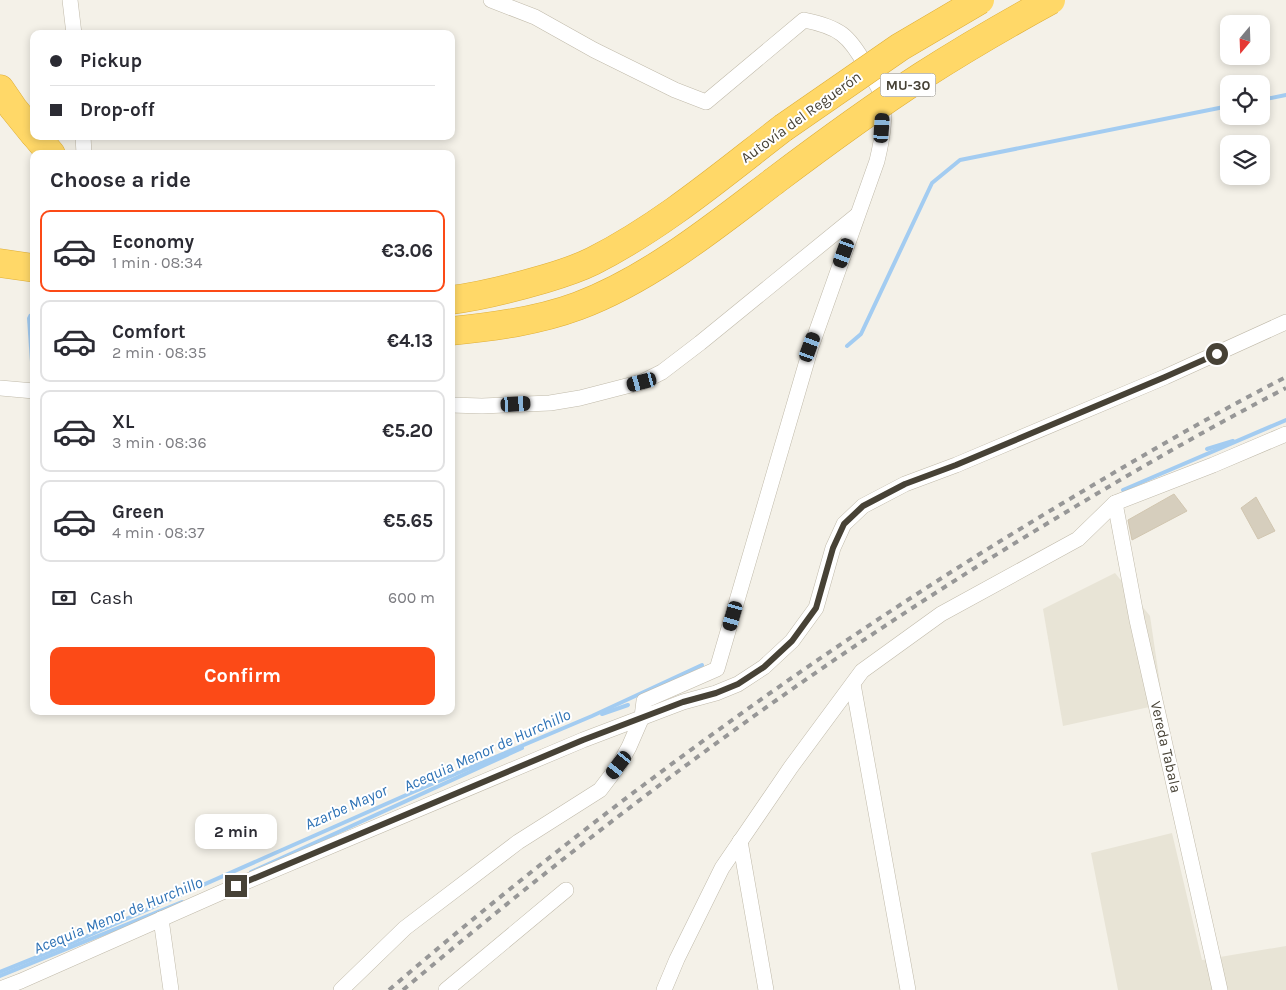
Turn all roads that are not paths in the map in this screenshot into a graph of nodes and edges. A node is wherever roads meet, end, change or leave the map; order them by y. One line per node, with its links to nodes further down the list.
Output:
1 (70, 0): 5 (street)
2 (491, 0): 10 (street)
3 (980, 0): 13 (highway, Autovía del Reguerón / MU-30, bridge)
4 (1051, 0): 15 (highway, MU-30, bridge)
5 (74, 30)
6 (0, 89): 7 (highway)
7 (30, 129)
8 (39, 140): 9 (highway)
9 (47, 150)
10 (858, 215): 18 (street); 22 (street)
11 (0, 263): 12 (highway)
12 (30, 267)
13 (455, 299)
14 (1286, 322): 22 (street)
15 (455, 331)
16 (0, 388): 17 (street)
17 (30, 391)
18 (455, 405)
19 (1286, 434): 20 (street)
20 (1115, 503): 21 (street); 33 (street, Vereda Tabala)
21 (853, 684): 23 (street); 32 (street)
22 (642, 717): 25 (street); 28 (street)
23 (740, 841): 30 (street); 31 (street)
24 (566, 890): 29 (street)
25 (161, 919): 26 (street); 27 (street)
26 (0, 989)
27 (171, 990)
28 (341, 990)
29 (446, 990)
30 (664, 990)
31 (766, 990)
32 (908, 990)
33 (1220, 990)

